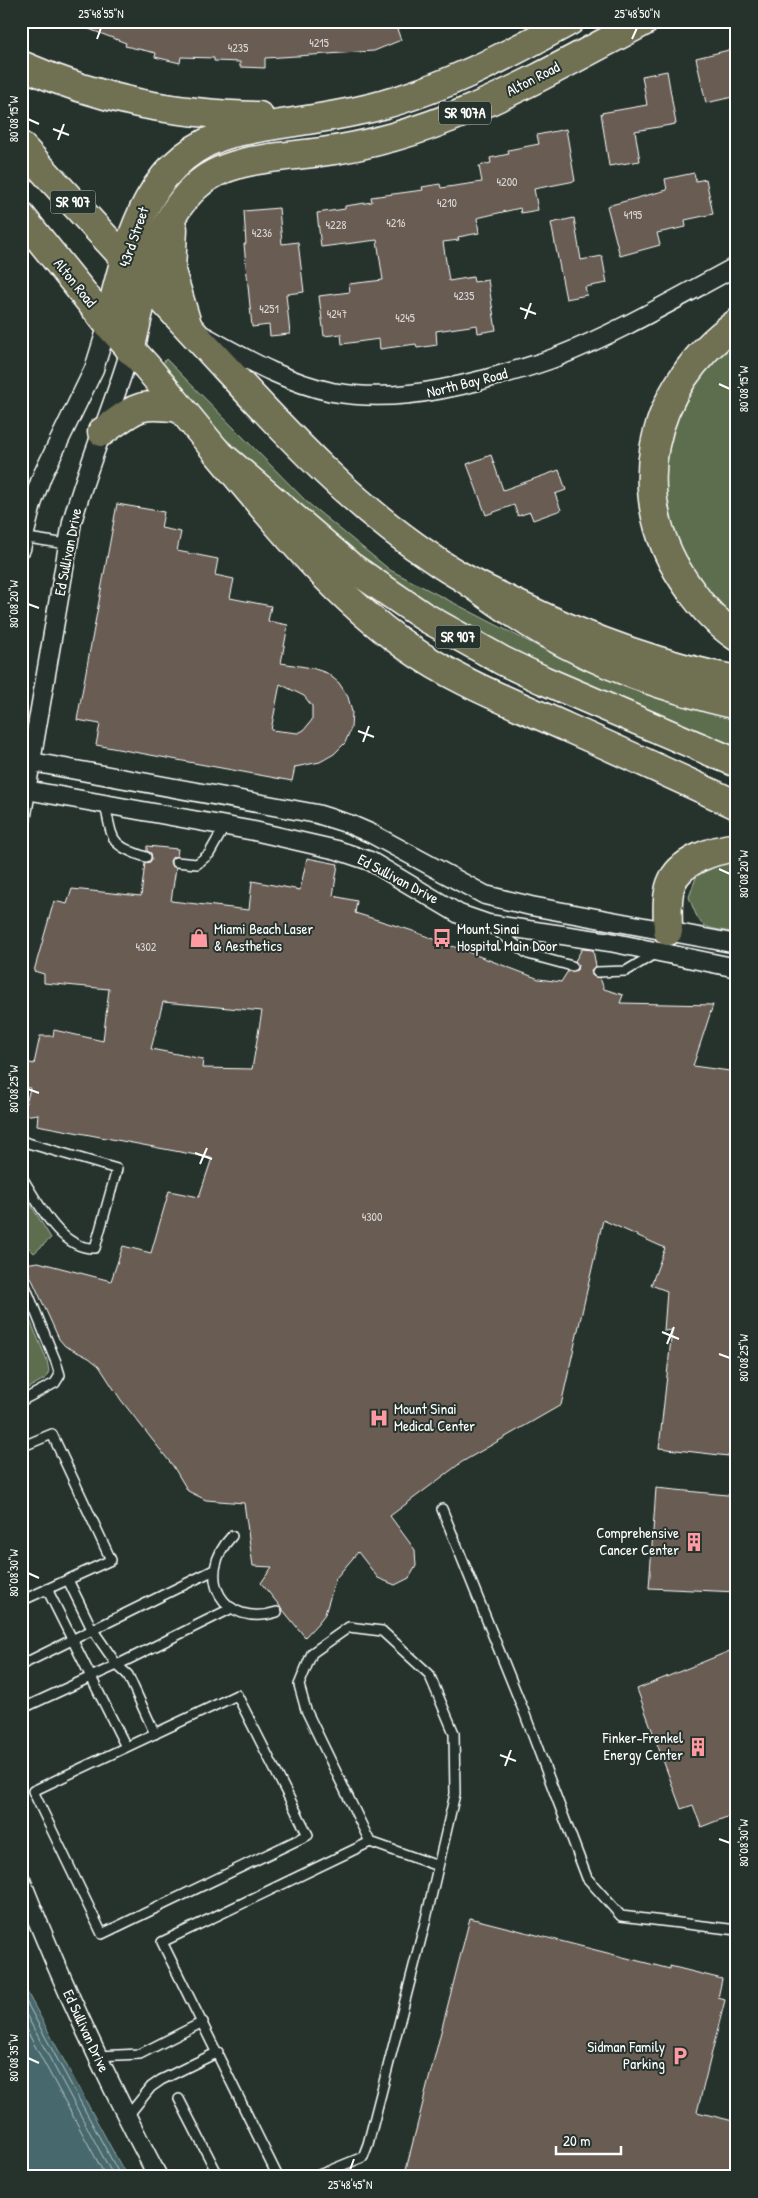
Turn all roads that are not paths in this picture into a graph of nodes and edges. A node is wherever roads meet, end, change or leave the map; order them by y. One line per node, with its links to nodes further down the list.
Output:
1 (570, 21): 4 (main road, SR 907A)
2 (645, 21): 6 (main road, Alton Road / SR 907A)
3 (21, 65): 4 (main road)
4 (321, 117): 9 (main road, 43rd Street / SR 907A)
5 (21, 146): 9 (main road, SR 907)
6 (270, 158): 7 (main road, 43rd Street / SR 907A)
7 (174, 214): 11 (main road, 43rd Street / SR 907A); 14 (main road)
8 (21, 216): 13 (main road, Alton Road / SR 907)
9 (125, 259): 11 (main road, SR 907); 13 (main road, 43rd Street / SR 907A)
10 (737, 266): 14 (street, North Bay Road)
11 (146, 283): 14 (main road, SR 907); 15 (main road, 43rd Street / SR 907A)
12 (737, 323): 22 (main road)
13 (108, 324): 15 (main road, Alton Road / SR 907); 19 (street)
14 (188, 327): 21 (main road, SR 907)
15 (130, 350): 16 (main road, SR 907); 17 (street, Ed Sullivan Drive)
16 (179, 408): 17 (main road); 18 (main road, SR 907)
17 (102, 432): 20 (street, Ed Sullivan Drive)
18 (216, 451): 26 (main road, SR 907); 29 (main road)
19 (22, 541): 20 (lane)
20 (67, 544): 25 (street, Ed Sullivan Drive)
21 (465, 579): 23 (main road, SR 907); 24 (main road)
22 (737, 637)
23 (737, 680)
24 (737, 705)
25 (26, 761): 27 (street, Ed Sullivan Drive); 36 (street, Ed Sullivan Drive)
26 (737, 763)
27 (24, 789): 28 (street, Ed Sullivan Drive); 30 (street, Ed Sullivan Drive)
28 (105, 805): 31 (street, Ed Sullivan Drive); 33 (lane)
29 (737, 805)
30 (21, 820)
31 (225, 826): 34 (lane); 35 (street, Ed Sullivan Drive)
32 (737, 847): 36 (main road)
33 (146, 857)
34 (176, 862)
35 (488, 924): 36 (street, Ed Sullivan Drive); 38 (lane)
36 (662, 942): 37 (street, Ed Sullivan Drive); 39 (street, Ed Sullivan Drive); 40 (lane)
37 (737, 944)
38 (572, 966)
39 (737, 968)
40 (597, 972)
41 (21, 1141): 42 (lane)
42 (21, 1176)
43 (21, 1276): 44 (lane)
44 (21, 1401)
45 (21, 1448): 49 (lane)
46 (442, 1509): 65 (lane)
47 (232, 1536): 48 (lane)
48 (214, 1570): 52 (lane); 54 (lane)
49 (68, 1580): 50 (lane); 54 (lane)
50 (47, 1589): 51 (lane); 55 (lane)
51 (21, 1601)
52 (232, 1608): 53 (lane); 57 (lane)
53 (277, 1612)
54 (92, 1629): 55 (lane); 57 (lane)
55 (72, 1639): 56 (lane); 58 (lane)
56 (21, 1664)
57 (117, 1665): 58 (lane); 60 (lane)
58 (90, 1677): 59 (lane); 61 (lane)
59 (21, 1709)
60 (155, 1734): 61 (lane); 61 (lane)
61 (126, 1747)
62 (370, 1842): 63 (lane); 63 (lane); 66 (lane)
63 (438, 1866): 74 (lane)
64 (21, 1880): 68 (street, Ed Sullivan Drive)
65 (737, 1930)
66 (203, 2022): 67 (lane); 68 (lane)
67 (218, 2052): 70 (lane); 73 (lane)
68 (97, 2056): 70 (street, Ed Sullivan Drive)
69 (179, 2099): 72 (lane)
70 (127, 2117): 71 (street, Ed Sullivan Drive)
71 (158, 2177)
72 (219, 2177)
73 (278, 2177)
74 (314, 2177)

